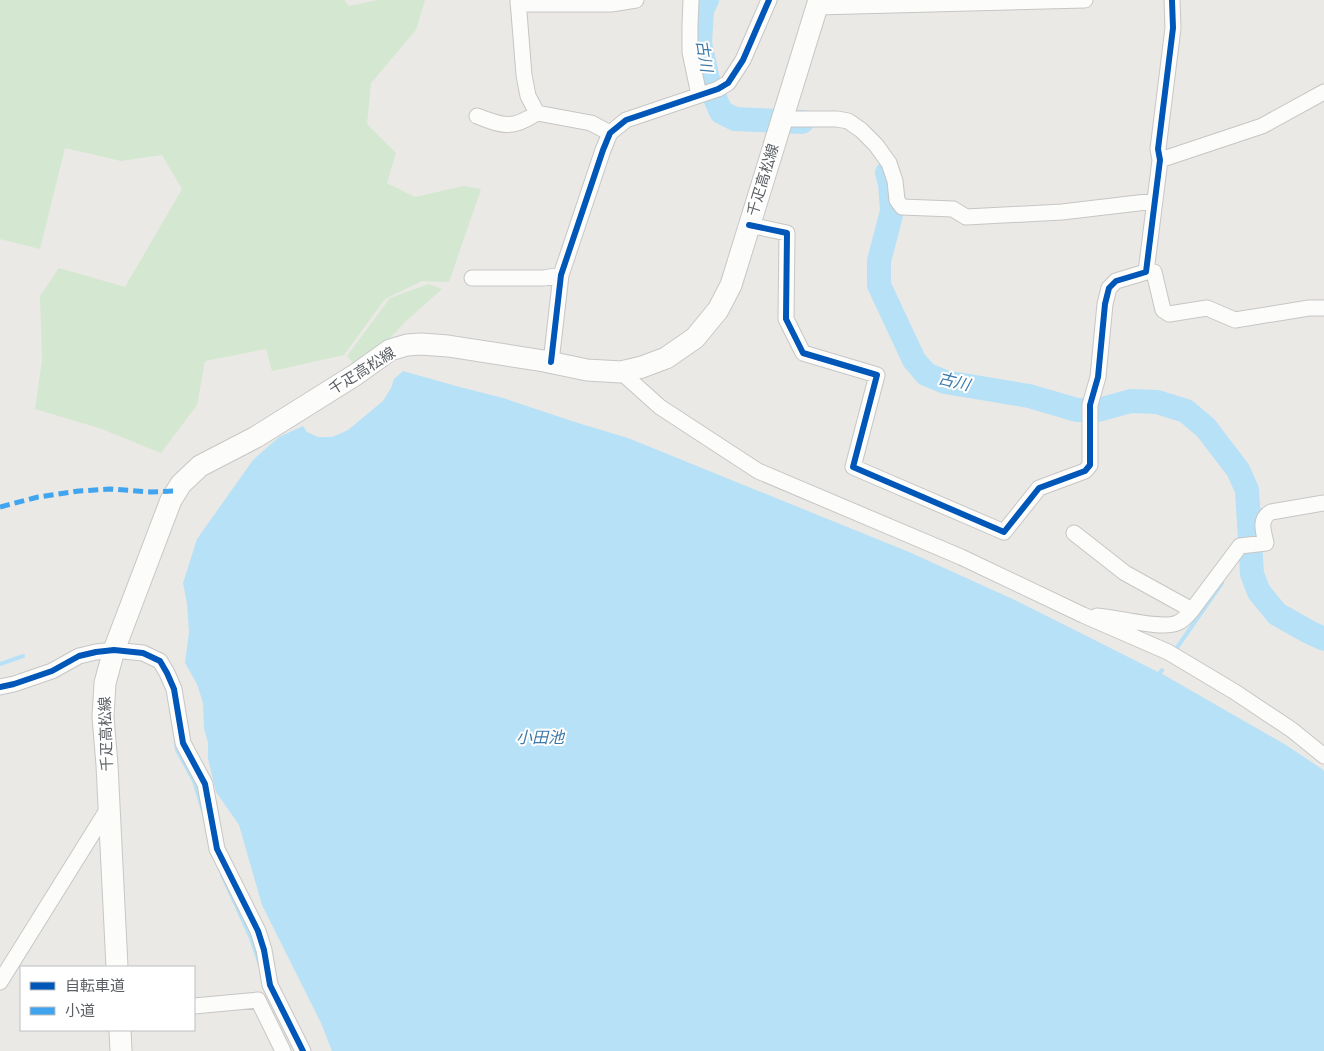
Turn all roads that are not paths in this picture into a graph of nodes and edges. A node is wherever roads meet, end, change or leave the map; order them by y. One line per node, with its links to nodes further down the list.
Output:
1 (636, 0): 6 (street)
2 (691, 0): 8 (street)
3 (769, 0): 8 (street)
4 (1085, 0): 7 (street)
5 (1172, 0): 14 (street)
6 (518, 2): 10 (street)
7 (818, 4): 12 (main road, 千疋高松線)
8 (708, 92): 13 (street)
9 (1324, 92): 14 (street)
10 (537, 113): 11 (street); 13 (street)
11 (477, 116)
12 (780, 124): 15 (street); 16 (main road, 千疋高松線)
13 (610, 133): 18 (street)
14 (1160, 160): 15 (street)
15 (1155, 201): 17 (street)
16 (750, 225): 17 (street); 22 (main road, 千疋高松線)
17 (1146, 272): 20 (street)
18 (561, 275): 19 (street); 21 (street)
19 (472, 278)
20 (1324, 308)
21 (551, 362): 22 (main road, 千疋高松線); 27 (main road, 千疋高松線)
22 (621, 372): 26 (street)
23 (1324, 503): 25 (street)
24 (1074, 533): 25 (street)
25 (1192, 610): 26 (street)
26 (1083, 615): 29 (street)
27 (114, 650): 28 (street); 30 (main road, 千疋高松線); 37 (street)
28 (0, 687)
29 (1324, 756)
30 (109, 807): 31 (main road, 千疋高松線); 32 (street)
31 (117, 966)
32 (0, 982)
33 (195, 1006): 36 (street)
34 (120, 1031): 35 (main road)
35 (121, 1051)
36 (284, 1051)
37 (303, 1051)

